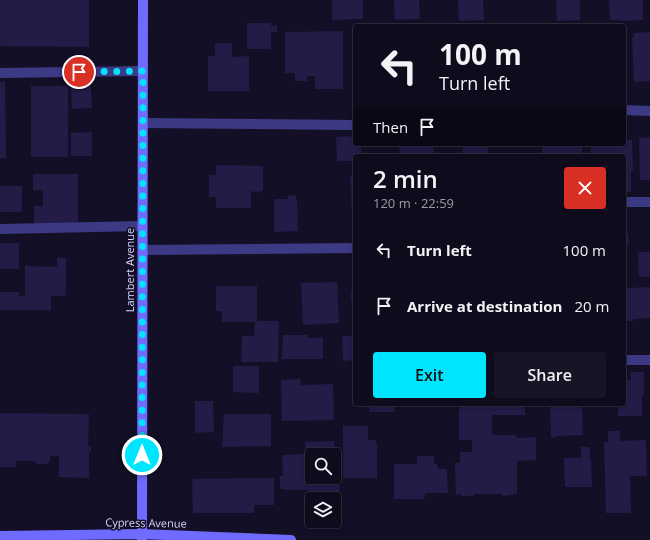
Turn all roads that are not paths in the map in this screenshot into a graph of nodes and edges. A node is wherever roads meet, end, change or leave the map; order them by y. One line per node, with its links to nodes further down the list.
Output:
1 (143, 0): 2 (street, Lambert Avenue)
2 (143, 71): 3 (lane); 6 (street, Lambert Avenue)
3 (0, 73)
4 (626, 110): 5 (lane)
5 (650, 111)
6 (143, 123): 7 (lane); 10 (street, Lambert Avenue)
7 (353, 125)
8 (626, 202): 9 (lane)
9 (650, 202)
10 (142, 226): 11 (lane); 13 (street, Lambert Avenue)
11 (0, 229)
12 (353, 248): 13 (lane)
13 (142, 250): 17 (street, Lambert Avenue)
14 (626, 360): 15 (lane)
15 (650, 360)
16 (0, 536): 17 (street, Cypress Avenue)
17 (142, 537): 18 (street, Cypress Avenue)
18 (291, 540)

